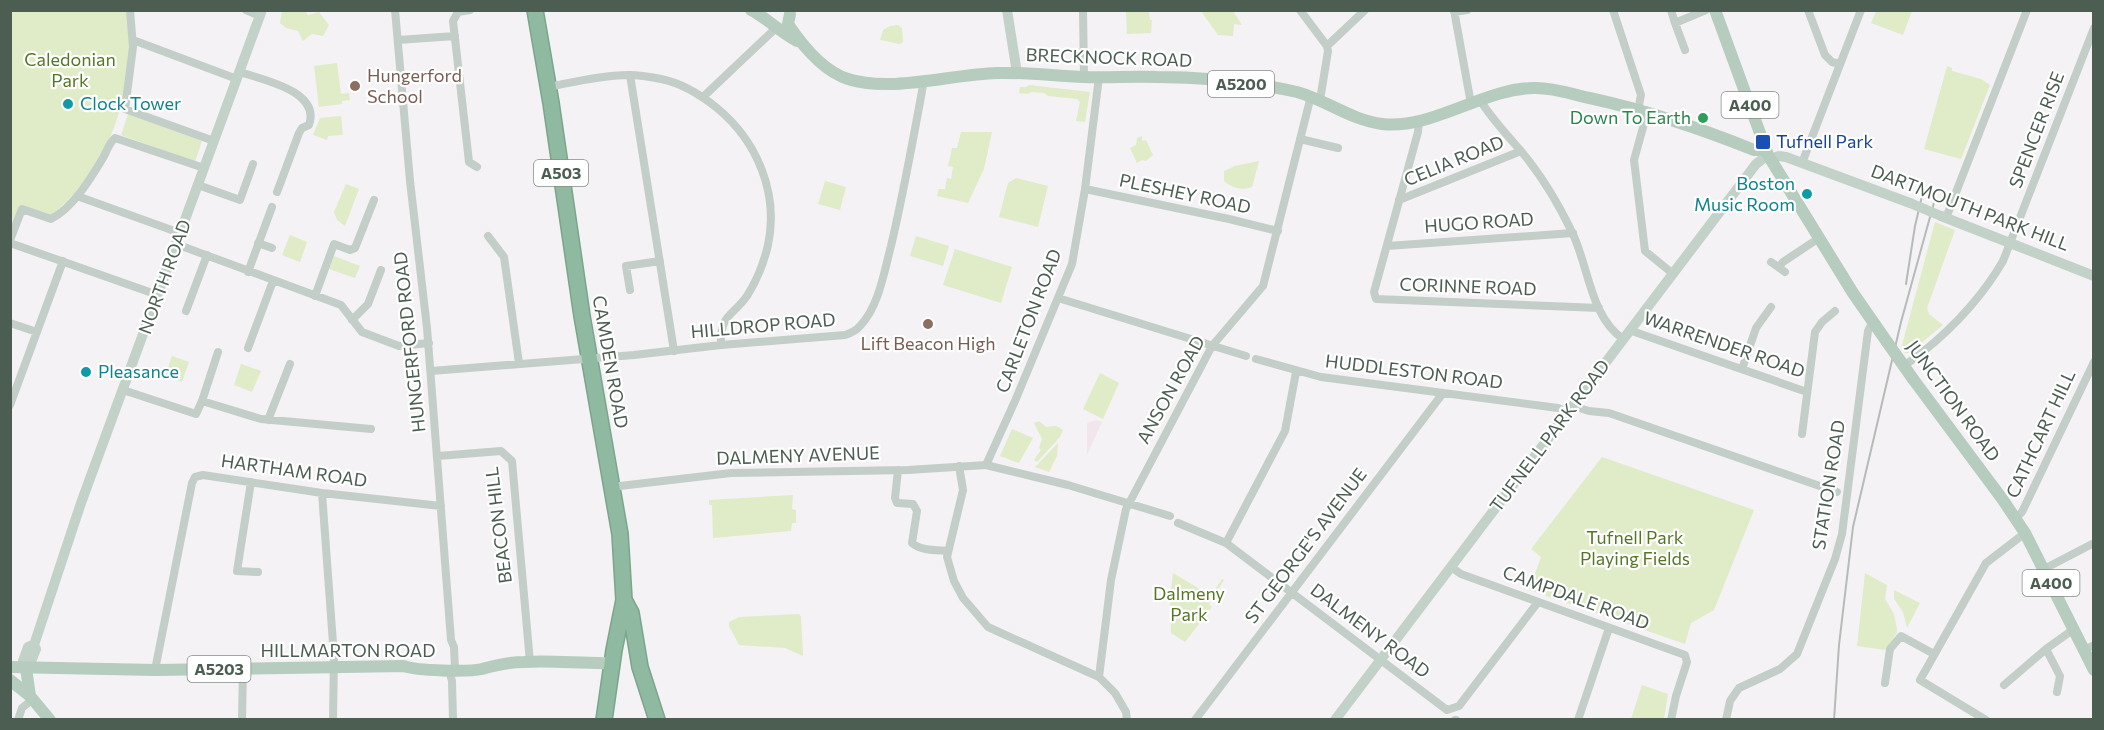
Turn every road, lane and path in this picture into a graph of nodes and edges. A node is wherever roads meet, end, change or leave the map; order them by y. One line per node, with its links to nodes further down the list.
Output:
1 (130, 10): 27 (street)
2 (246, 10): 21 (street)
3 (395, 10): 28 (street, HUNGERFORD ROAD)
4 (470, 10): 26 (street)
5 (535, 10): 39 (highway, CAMDEN ROAD / A503)
6 (751, 10): 22 (main road, BRECKNOCK ROAD / A5200)
7 (1007, 10): 33 (street)
8 (1083, 10): 36 (street)
9 (1300, 10): 30 (street)
10 (1365, 10): 30 (street)
11 (1467, 10): 19 (street)
12 (1613, 10): 43 (street)
13 (1671, 10): 23 (street)
14 (1706, 10): 23 (street)
15 (1715, 10): 49 (main road, A400)
16 (1808, 10): 32 (street)
17 (1861, 10): 32 (street)
18 (2027, 10): 61 (street)
19 (1454, 11): 42 (street)
20 (792, 12): 22 (main road, A5200); 29 (main road, BRECKNOCK ROAD / A5200)
21 (261, 13): 34 (street, NORTH ROAD)
22 (765, 18): 24 (main road, BRECKNOCK ROAD / A5200)
23 (1675, 23): 31 (street)
24 (776, 28): 29 (main road, BRECKNOCK ROAD / A5200); 40 (street)
25 (2094, 28): 69 (street, SPENCER RISE)
26 (455, 36): 28 (street); 52 (street)
27 (133, 40): 34 (street); 46 (street)
28 (398, 40): 94 (street, HUNGERFORD ROAD)
29 (802, 44): 38 (main road, BRECKNOCK ROAD / A5200)
30 (1327, 46): 41 (street, ANSON ROAD)
31 (1685, 50)
32 (1840, 64): 50 (street)
33 (1017, 73): 36 (main road, BRECKNOCK ROAD / A5200); 38 (main road, BRECKNOCK ROAD / A5200)
34 (238, 75): 46 (street, NORTH ROAD); 56 (street)
35 (630, 75): 39 (street); 40 (street); 74 (street)
36 (1084, 77): 37 (main road, BRECKNOCK ROAD / A5200)
37 (1099, 77): 41 (main road, BRECKNOCK ROAD / A5200); 55 (street, CARLETON ROAD)
38 (924, 80): 95 (street, HILLDROP ROAD)
39 (548, 87): 101 (highway, CAMDEN ROAD / A503)
40 (703, 97): 95 (street)
41 (1315, 98): 44 (main road, BRECKNOCK ROAD / A5200); 45 (street, ANSON ROAD)
42 (1475, 102): 43 (main road, BRECKNOCK ROAD / A5200); 44 (main road, BRECKNOCK ROAD / A5200); 48 (street)
43 (1643, 111): 49 (main road, BRECKNOCK ROAD / A5200); 78 (street)
44 (1419, 121): 59 (street, CORINNE ROAD)
45 (1300, 139): 47 (street); 62 (street, ANSON ROAD)
46 (214, 141): 53 (street, NORTH ROAD)
47 (1338, 148)
48 (1521, 151): 59 (street, CELIA ROAD); 63 (street)
49 (1768, 155): 50 (street, DARTMOUTH PARK HILL); 65 (main road, JUNCTION ROAD / A400); 78 (street, TUFNELL PARK ROAD)
50 (1802, 163): 61 (street, DARTMOUTH PARK HILL, bridge)
51 (253, 165): 54 (street)
52 (477, 167)
53 (204, 168): 54 (street, NORTH ROAD); 57 (street)
54 (198, 185): 66 (street, NORTH ROAD)
55 (1085, 189): 62 (street, PLESHEY ROAD); 84 (street, CARLETON ROAD)
56 (277, 192)
57 (77, 196): 66 (street); 67 (street)
58 (374, 200): 83 (street)
59 (1399, 200): 70 (street, CORINNE ROAD)
60 (272, 207): 68 (street)
61 (1944, 217): 69 (street, DARTMOUTH PARK HILL)
62 (1278, 231): 96 (street, ANSON ROAD)
63 (1573, 233): 70 (street, HUGO ROAD); 86 (street)
64 (488, 236): 105 (street)
65 (1819, 238): 75 (street); 90 (main road, JUNCTION ROAD / A400)
66 (178, 239): 72 (street); 82 (street, NORTH ROAD)
67 (10, 242): 73 (street)
68 (258, 243): 71 (street); 77 (street)
69 (2011, 243): 79 (street, DARTMOUTH PARK HILL); 106 (street, SPENCER RISE, bridge)
70 (1387, 246): 86 (street, CORINNE ROAD)
71 (272, 248)
72 (207, 255): 77 (street); 87 (street)
73 (63, 261): 82 (street); 92 (street)
74 (660, 261): 81 (street); 99 (street)
75 (1771, 262)
76 (381, 270): 89 (street)
77 (248, 272): 80 (street)
78 (1672, 273): 93 (street, TUFNELL PARK ROAD)
79 (2094, 276)
80 (273, 281): 83 (street); 97 (street)
81 (630, 290)
82 (158, 295): 110 (street, NORTH ROAD)
83 (315, 296): 89 (street)
84 (1058, 298): 96 (street); 120 (street, CARLETON ROAD)
85 (1771, 307): 107 (street)
86 (1599, 308): 93 (street)
87 (186, 311)
88 (1835, 311): 111 (street)
89 (352, 320): 94 (street)
90 (1873, 321): 106 (main road, JUNCTION ROAD / A400, bridge); 175 (street, STATION ROAD)
91 (10, 323): 92 (street)
92 (37, 332): 114 (street)
93 (1626, 334): 107 (street, WARRENDER ROAD); 115 (street, TUFNELL PARK ROAD)
94 (429, 343): 108 (street, HUNGERFORD ROAD)
95 (721, 345): 99 (street, HILLDROP ROAD)
96 (1212, 346): 100 (street); 127 (street, ANSON ROAD)
97 (248, 348)
98 (218, 351): 113 (street)
99 (674, 351): 101 (street, HILLDROP ROAD)
100 (1246, 356)
101 (590, 357): 105 (street, HILLDROP ROAD); 124 (highway, CAMDEN ROAD / A503)
102 (1256, 359): 109 (street, HUDDLESTON ROAD)
103 (2094, 362): 130 (street, CATHCART HILL)
104 (290, 363): 116 (street)
105 (519, 363): 108 (street, HILLDROP ROAD)
106 (1904, 366): 130 (main road, JUNCTION ROAD / A400, bridge)
107 (1742, 369): 111 (street, WARRENDER ROAD)
108 (431, 371): 119 (street, HUNGERFORD ROAD)
109 (1296, 372): 112 (street, HUDDLESTON ROAD); 133 (street)
110 (123, 390): 113 (street); 151 (street, NORTH ROAD)
111 (1807, 392): 118 (street)
112 (1443, 393): 115 (street, HUDDLESTON ROAD); 139 (street, ST GEORGE'S AVENUE)
113 (202, 401): 116 (street)
114 (10, 405)
115 (1571, 409): 125 (street, HUDDLESTON ROAD); 136 (street, TUFNELL PARK ROAD)
116 (268, 420): 117 (street)
117 (371, 429)
118 (1802, 434)
119 (438, 456): 128 (street, HUNGERFORD ROAD); 148 (street, BEACON HILL)
120 (986, 465): 121 (street, DALMENY AVENUE); 127 (street)
121 (959, 466): 122 (street, DALMENY AVENUE); 135 (street)
122 (898, 470): 124 (street, DALMENY AVENUE); 135 (street)
123 (251, 482): 126 (street, HARTHAM ROAD); 138 (street); 154 (street, HARTHAM ROAD)
124 (611, 487): 140 (highway, CAMDEN ROAD / A503)
125 (1838, 492)
126 (322, 493): 128 (street, HARTHAM ROAD); 153 (street)
127 (1129, 504): 129 (street); 157 (street, ANSON ROAD)
128 (441, 506): 155 (street, HUNGERFORD ROAD)
129 (1170, 516)
130 (2016, 518): 132 (main road, JUNCTION ROAD / A400)
131 (1178, 523): 133 (street, DALMENY ROAD)
132 (2025, 533): 137 (main road, JUNCTION ROAD / A400); 146 (street)
133 (1226, 543): 139 (street, DALMENY ROAD)
134 (2094, 543): 137 (street)
135 (948, 551): 157 (street)
136 (1451, 567): 141 (street, CAMPDALE ROAD); 147 (street, TUFNELL PARK ROAD)
137 (2044, 569): 143 (main road, JUNCTION ROAD / A400)
138 (258, 572)
139 (1292, 592): 147 (street, DALMENY ROAD); 171 (street, ST GEORGE'S AVENUE)
140 (624, 600): 149 (highway, CAMDEN ROAD / A503); 150 (highway, A503)
141 (1538, 602): 142 (street, CAMPDALE ROAD); 147 (street, DALMENY ROAD)
142 (1609, 628): 173 (street); 174 (street, CAMPDALE ROAD)
143 (2074, 629): 144 (main road, JUNCTION ROAD / A400); 145 (street)
144 (2089, 647): 156 (main road, JUNCTION ROAD / A400)
145 (2046, 649): 160 (street); 161 (street)
146 (1934, 654): 159 (street); 176 (street)
147 (1380, 660): 172 (street, TUFNELL PARK ROAD)
148 (530, 662): 149 (main road, HILLMARTON ROAD / A5203); 155 (main road, HILLMARTON ROAD / A5203)
149 (612, 663): 150 (highway); 168 (highway, CAMDEN ROAD / A503)
150 (640, 667): 169 (highway, A503)
151 (18, 668): 154 (main road, HILLMARTON ROAD / A5203); 162 (main road)
152 (243, 668): 153 (main road, HILLMARTON ROAD / A5203); 154 (main road, HILLMARTON ROAD / A5203); 165 (street)
153 (334, 668): 155 (main road, HILLMARTON ROAD / A5203); 166 (street)
154 (155, 670)
155 (452, 670): 167 (street, HUNGERFORD ROAD)
156 (2094, 670)
157 (1099, 677): 170 (street)
158 (11, 681): 162 (main road)
159 (1885, 683)
160 (2004, 685)
161 (2057, 692)
162 (31, 698): 163 (street); 164 (main road)
163 (18, 720)
164 (50, 720)
165 (242, 720)
166 (333, 720)
167 (453, 720)
168 (604, 720)
169 (657, 720)
170 (1127, 720)
171 (1194, 720)
172 (1335, 720)
173 (1578, 720)
174 (1671, 720)
175 (1726, 720)
176 (1986, 720)

